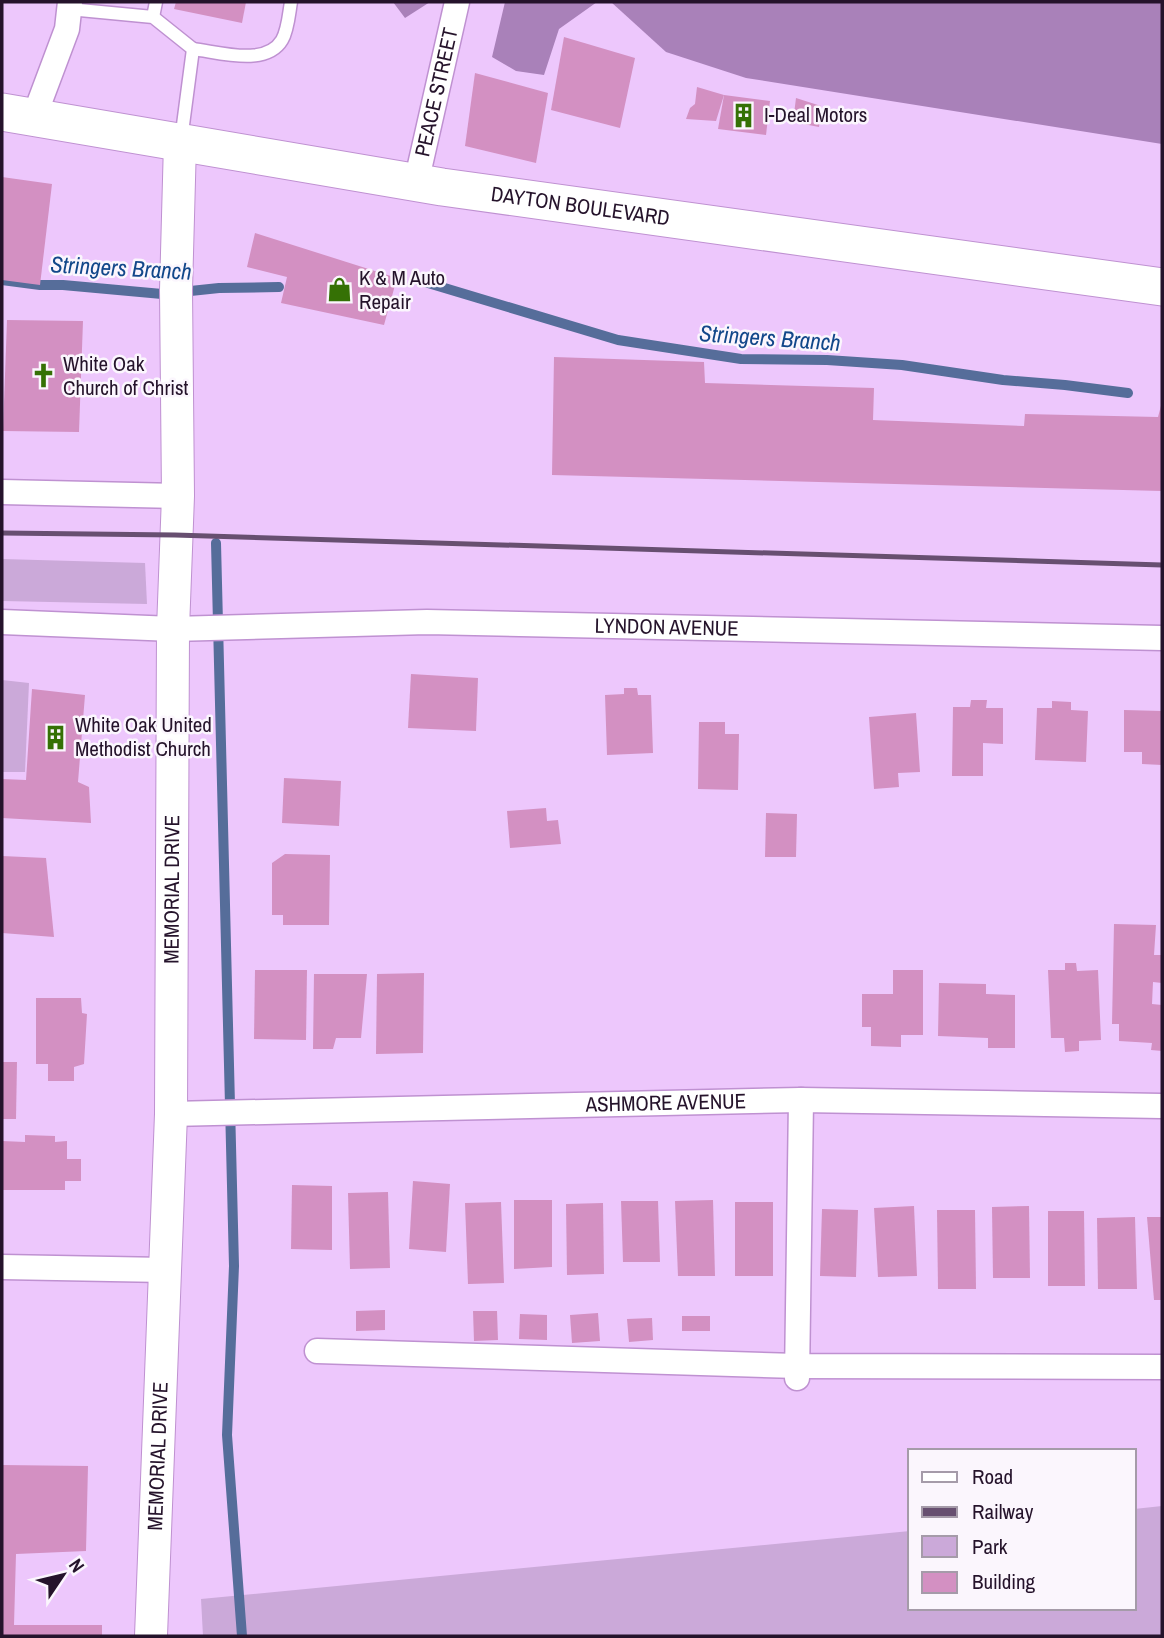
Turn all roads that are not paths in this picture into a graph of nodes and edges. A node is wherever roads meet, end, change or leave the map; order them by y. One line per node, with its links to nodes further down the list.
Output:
1 (156, 2): 5 (lane)
2 (291, 2): 6 (lane)
3 (457, 2): 9 (street, PEACE STREET)
4 (70, 6): 5 (lane); 7 (street)
5 (153, 17): 6 (lane)
6 (193, 49): 8 (lane)
7 (18, 114): 8 (main road, DAYTON BOULEVARD)
8 (180, 144): 9 (main road, DAYTON BOULEVARD); 12 (street, MEMORIAL DRIVE)
9 (416, 183): 10 (main road, DAYTON BOULEVARD)
10 (1162, 288)
11 (2, 492): 12 (street)
12 (178, 496): 14 (street, MEMORIAL DRIVE)
13 (2, 622): 14 (street, LYNDON AVENUE)
14 (173, 629): 15 (street, LYNDON AVENUE); 18 (street, MEMORIAL DRIVE)
15 (1162, 638)
16 (801, 1100): 17 (street, ASHMORE AVENUE); 18 (street, ASHMORE AVENUE); 23 (street)
17 (1162, 1106)
18 (171, 1114): 20 (street, MEMORIAL DRIVE)
19 (2, 1267): 20 (street)
20 (165, 1269): 24 (street, MEMORIAL DRIVE)
21 (317, 1351): 23 (street)
22 (1162, 1367): 23 (street)
23 (797, 1372)
24 (151, 1636)

